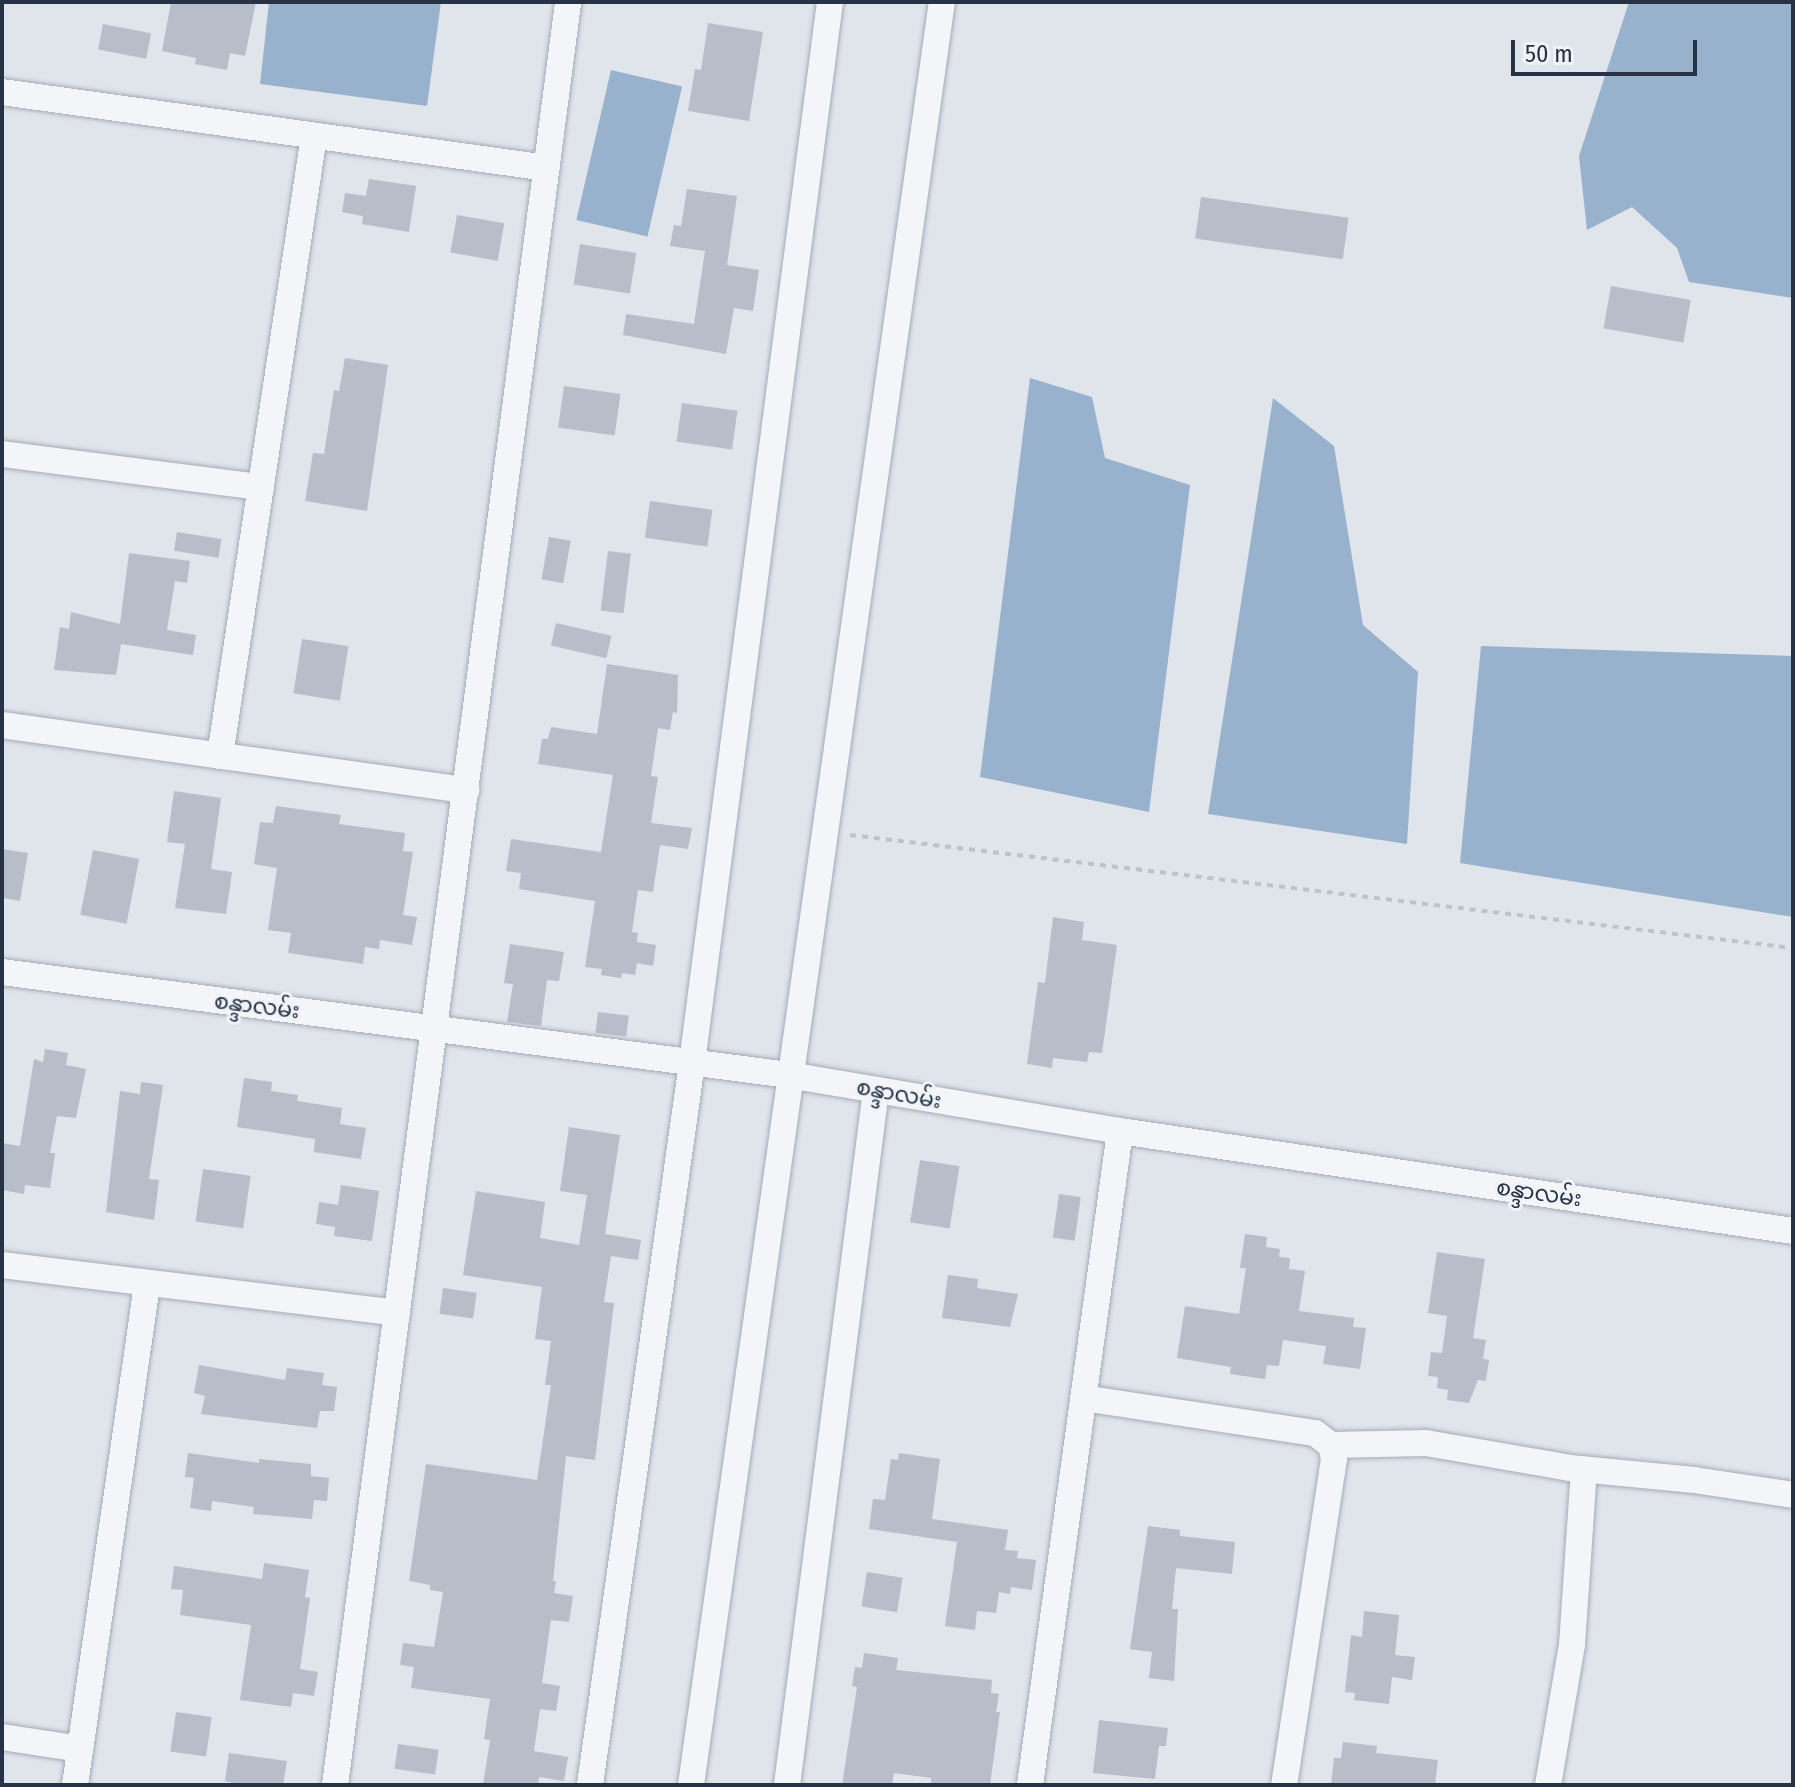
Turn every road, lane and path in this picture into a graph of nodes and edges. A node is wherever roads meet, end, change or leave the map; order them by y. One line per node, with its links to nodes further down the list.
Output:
1 (568, 2): 6 (street)
2 (830, 2): 16 (street)
3 (942, 2): 12 (street)
4 (2, 92): 5 (street)
5 (314, 136): 6 (street); 8 (street)
6 (547, 168): 11 (street)
7 (2, 454): 8 (street)
8 (261, 487): 10 (street)
9 (2, 725): 10 (street)
10 (220, 756): 11 (street)
11 (466, 790): 15 (street)
12 (824, 832): 13 (path); 17 (street)
13 (1793, 948)
14 (2, 972): 15 (street, စန္ဒာလမ်း)
15 (435, 1029): 16 (street, စန္ဒာလမ်း); 23 (street)
16 (692, 1063): 17 (street, စန္ဒာလမ်း); 32 (street)
17 (789, 1075): 18 (street, စန္ဒာလမ်း); 33 (street)
18 (876, 1090): 19 (street, စန္ဒာလမ်း); 34 (street)
19 (1120, 1131): 20 (street, စန္ဒာလမ်း); 24 (street)
20 (1793, 1231)
21 (2, 1265): 22 (street)
22 (147, 1285): 23 (street); 29 (street)
23 (397, 1313): 31 (street)
24 (1083, 1398): 25 (street); 35 (street)
25 (1331, 1445): 26 (street); 36 (street)
26 (1584, 1469): 27 (street); 37 (street)
27 (1793, 1495)
28 (2, 1737): 29 (street)
29 (80, 1749): 30 (street)
30 (75, 1785)
31 (335, 1785)
32 (590, 1785)
33 (691, 1785)
34 (787, 1785)
35 (1030, 1785)
36 (1284, 1785)
37 (1548, 1785)

